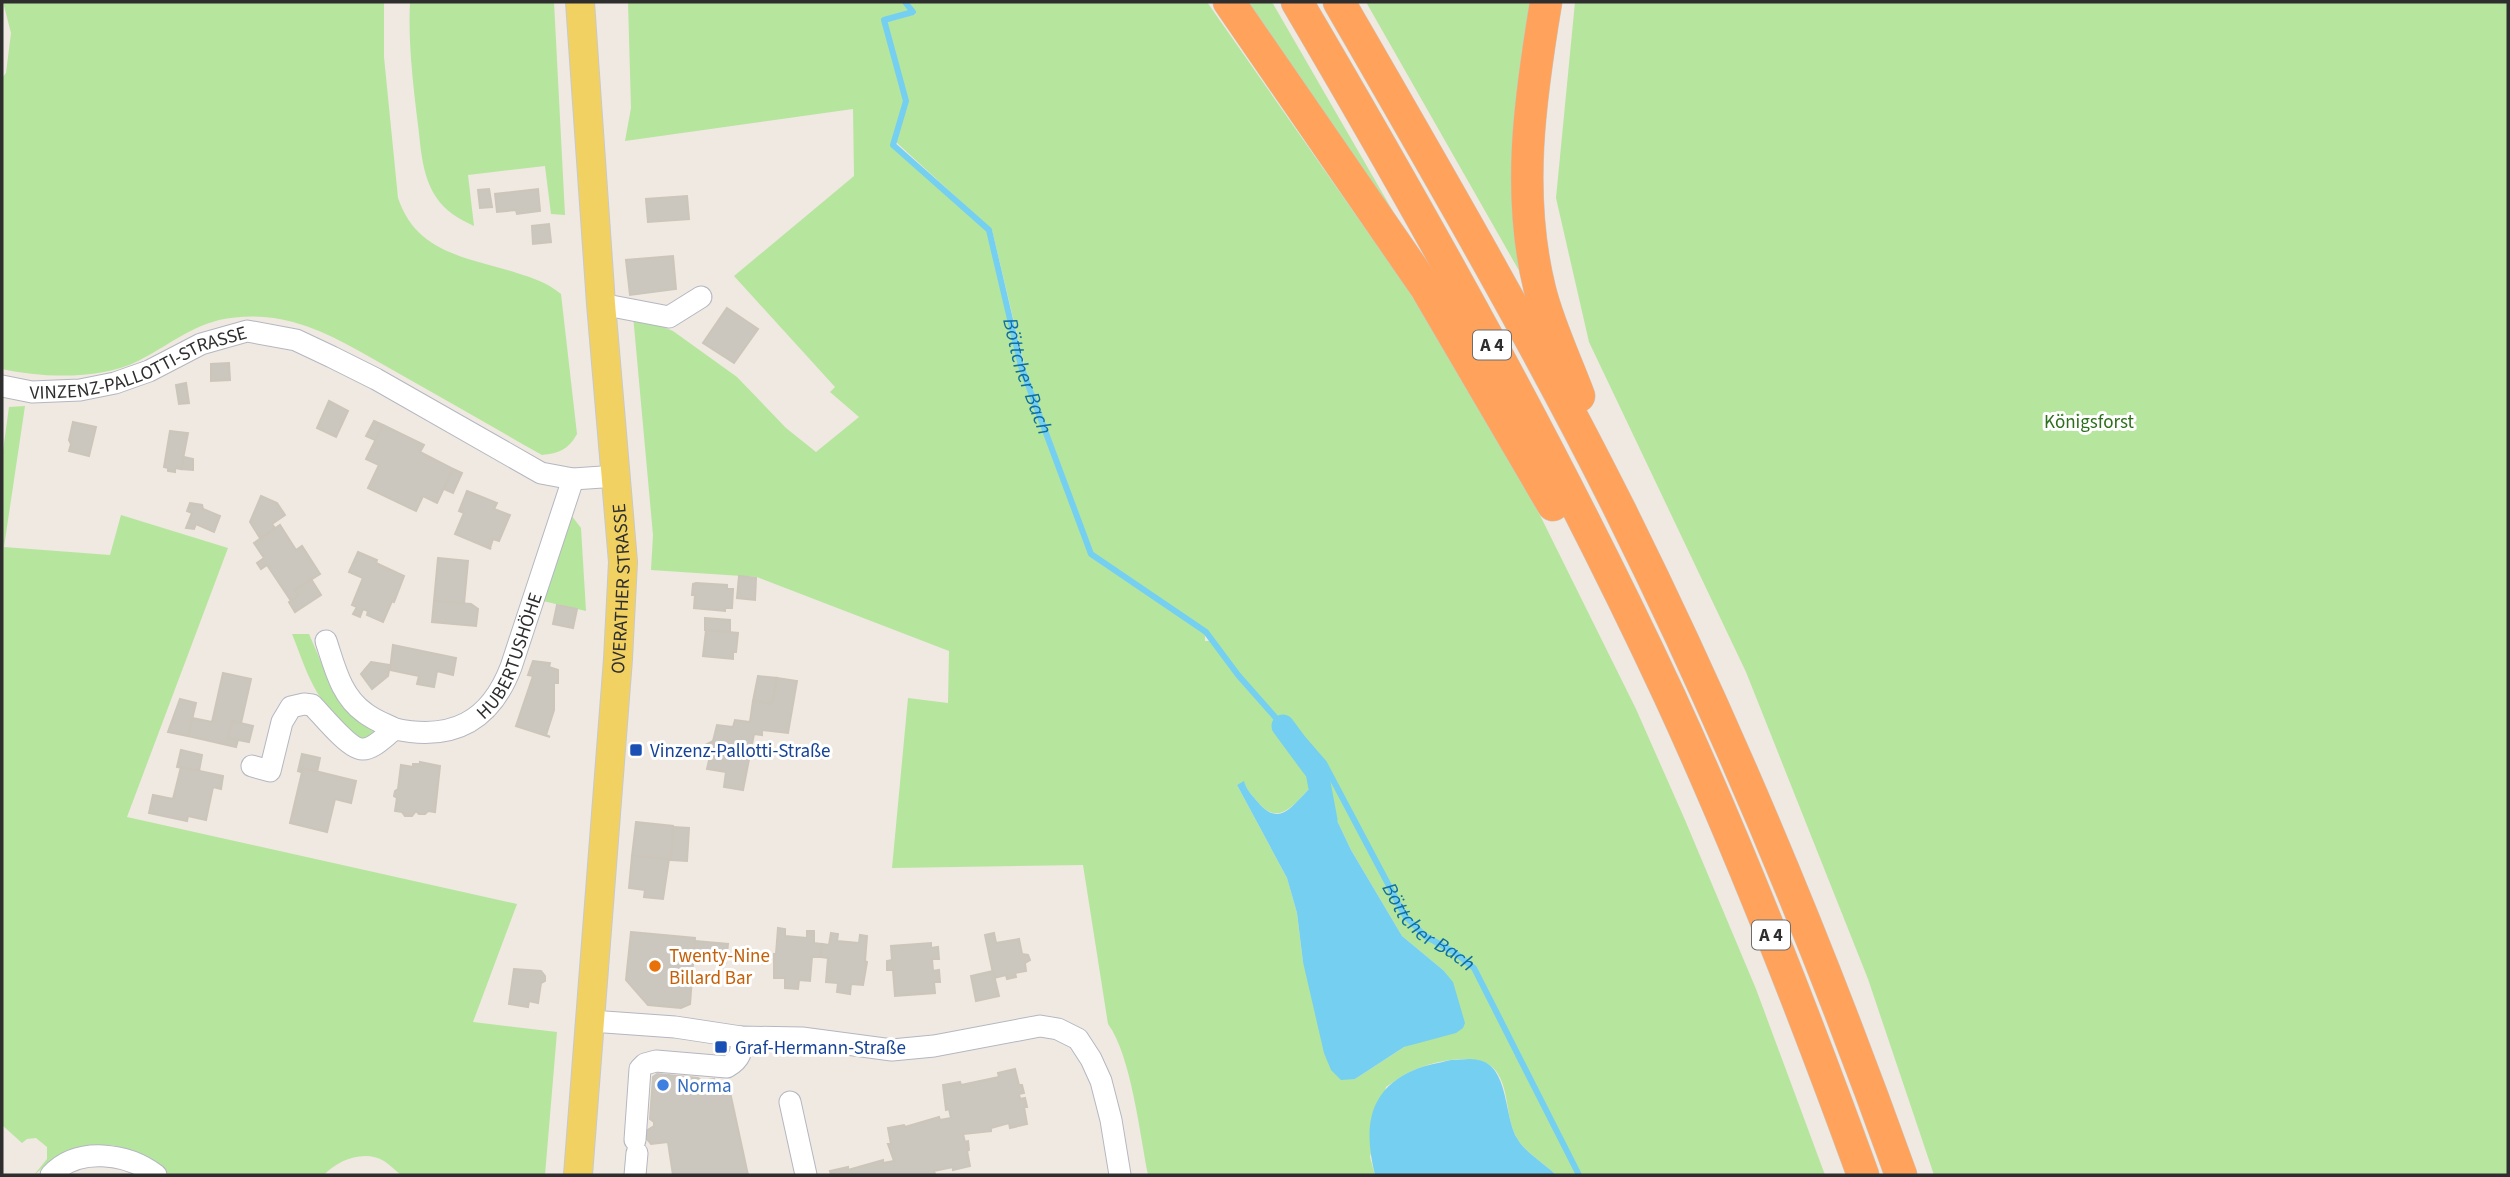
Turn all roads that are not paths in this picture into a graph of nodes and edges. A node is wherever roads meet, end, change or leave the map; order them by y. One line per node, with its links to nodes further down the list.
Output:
1 (580, 2): 7 (main road, OVERATHER STRASSE)
2 (1229, 2): 13 (highway)
3 (1297, 2): 13 (highway, A 4)
4 (1339, 2): 11 (highway, A 4)
5 (1546, 2): 11 (highway)
6 (701, 297): 7 (street)
7 (601, 304): 9 (main road, OVERATHER STRASSE)
8 (2, 386): 10 (street, VINZENZ-PALLOTTI-STRASSE)
9 (617, 475): 10 (street, VINZENZ-PALLOTTI-STRASSE); 16 (main road, OVERATHER STRASSE)
10 (573, 479): 14 (street, HUBERTUSHÖHE)
11 (1621, 512): 26 (highway, A 4)
12 (326, 641): 14 (street)
13 (1670, 698): 25 (highway, A 4)
14 (395, 729): 15 (street)
15 (252, 766)
16 (591, 1021): 17 (street); 22 (main road, OVERATHER STRASSE)
17 (741, 1037): 19 (street); 23 (street)
18 (790, 1102): 24 (street)
19 (1112, 1174)
20 (51, 1175): 21 (street)
21 (156, 1175)
22 (578, 1175)
23 (635, 1175)
24 (806, 1175)
25 (1863, 1175)
26 (1901, 1175)

